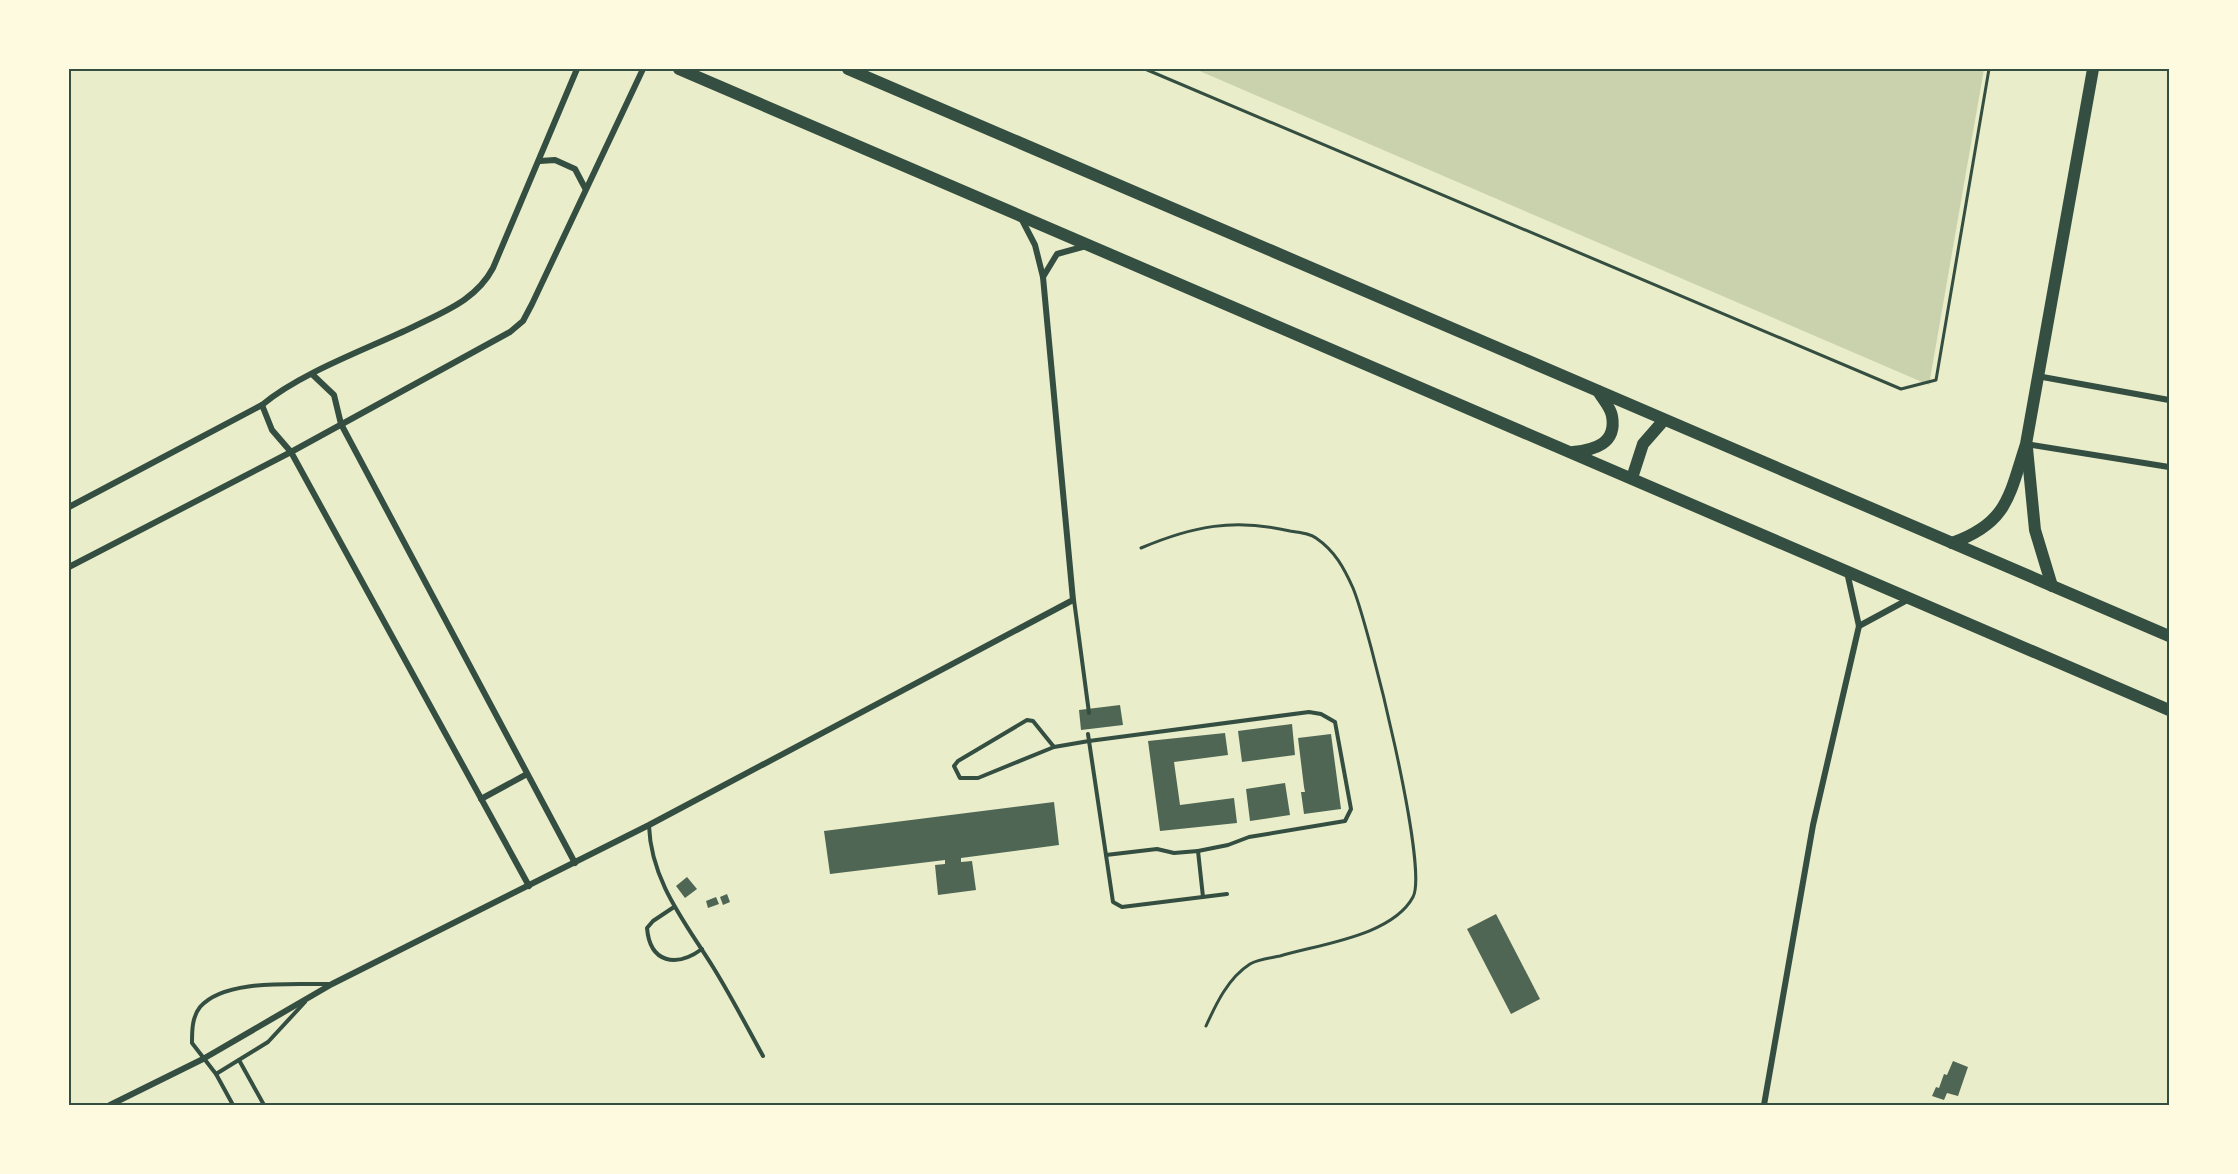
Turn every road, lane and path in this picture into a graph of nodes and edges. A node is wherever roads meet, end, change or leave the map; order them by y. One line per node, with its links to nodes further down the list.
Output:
1 (578, 69): 8 (street)
2 (643, 69): 9 (street)
3 (679, 69): 10 (main road)
4 (848, 69): 15 (main road)
5 (1144, 69): 6 (path)
6 (1989, 69)
7 (2093, 69): 14 (main road)
8 (540, 161): 9 (street); 13 (street)
9 (585, 188): 19 (street)
10 (1020, 217): 11 (main road); 12 (street)
11 (1088, 246): 12 (street); 22 (main road)
12 (1043, 277): 32 (street)
13 (313, 375): 17 (street); 19 (street)
14 (2036, 376): 16 (street); 20 (main road)
15 (1598, 391): 18 (main road); 22 (main road)
16 (2169, 400)
17 (262, 405): 21 (street); 25 (street)
18 (1665, 420): 24 (main road); 26 (main road)
19 (341, 424): 21 (street); 40 (street)
20 (2026, 444): 23 (street); 26 (main road); 30 (main road)
21 (291, 452): 28 (street); 41 (street)
22 (1568, 452): 24 (main road)
23 (2169, 466)
24 (1632, 478): 29 (main road)
25 (69, 507)
26 (1952, 543): 30 (main road)
27 (1141, 548): 53 (path)
28 (69, 567)
29 (1847, 572): 31 (main road); 33 (street)
30 (2052, 586): 34 (main road)
31 (1910, 599): 33 (street); 35 (main road)
32 (1073, 600): 36 (lane); 42 (street)
33 (1859, 626): 61 (street)
34 (2169, 636)
35 (2169, 710)
36 (1089, 713)
37 (1088, 734): 38 (lane)
38 (1089, 741): 39 (lane); 43 (lane); 44 (lane)
39 (1054, 747): 39 (lane)
40 (527, 774): 41 (street); 45 (street)
41 (481, 799): 46 (street)
42 (649, 825): 45 (street); 49 (lane)
43 (1198, 851): 44 (lane); 48 (lane)
44 (1106, 855): 48 (lane)
45 (575, 863): 46 (street)
46 (529, 886): 51 (street)
47 (1227, 894): 48 (lane)
48 (1203, 897)
49 (674, 907): 50 (lane); 50 (lane)
50 (702, 949): 54 (lane)
51 (332, 984): 52 (street); 55 (lane)
52 (309, 997): 55 (street); 56 (lane)
53 (1206, 1026)
54 (763, 1056)
55 (203, 1059): 57 (lane); 58 (street)
56 (239, 1060): 57 (lane); 60 (lane)
57 (216, 1074): 59 (lane)
58 (110, 1105)
59 (233, 1105)
60 (264, 1105)
61 (1764, 1105)

